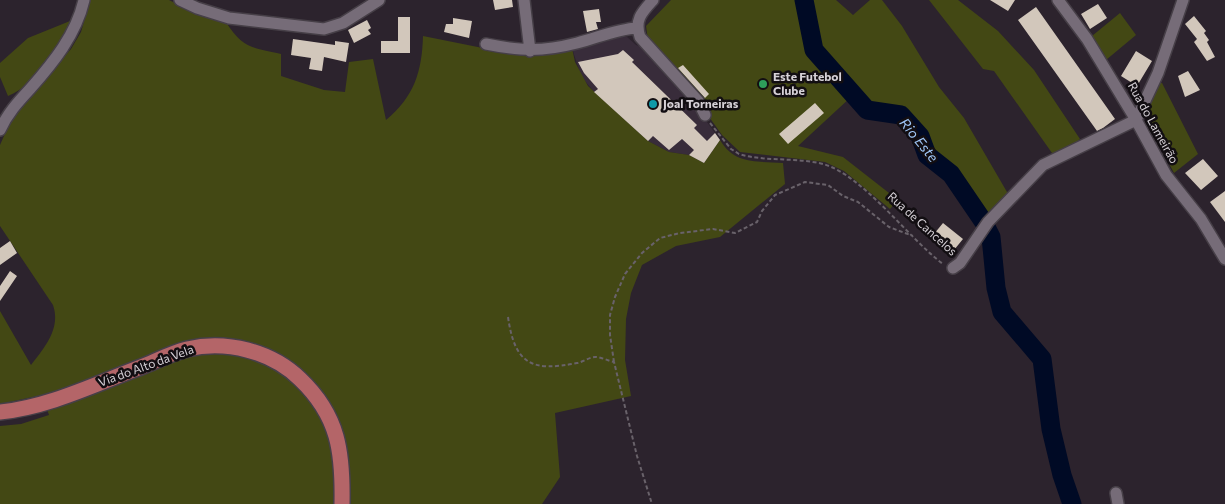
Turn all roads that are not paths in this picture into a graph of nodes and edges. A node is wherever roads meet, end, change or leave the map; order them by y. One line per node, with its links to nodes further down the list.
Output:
1 (84, 0): 13 (street)
2 (180, 0): 3 (street)
3 (379, 0)
4 (524, 0): 10 (street)
5 (653, 0): 8 (street)
6 (1058, 0): 12 (street, Rua do Lameirão)
7 (1184, 0): 12 (street)
8 (637, 28): 10 (street); 11 (street)
9 (486, 44): 10 (street)
10 (530, 51)
11 (705, 115)
12 (1136, 120): 14 (street, Rua do Lameirão); 15 (street, Rua de Cancelos)
13 (0, 130)
14 (1225, 259)
15 (952, 268)
16 (0, 412): 17 (main road, Via do Alto da Vela)
17 (342, 504)

